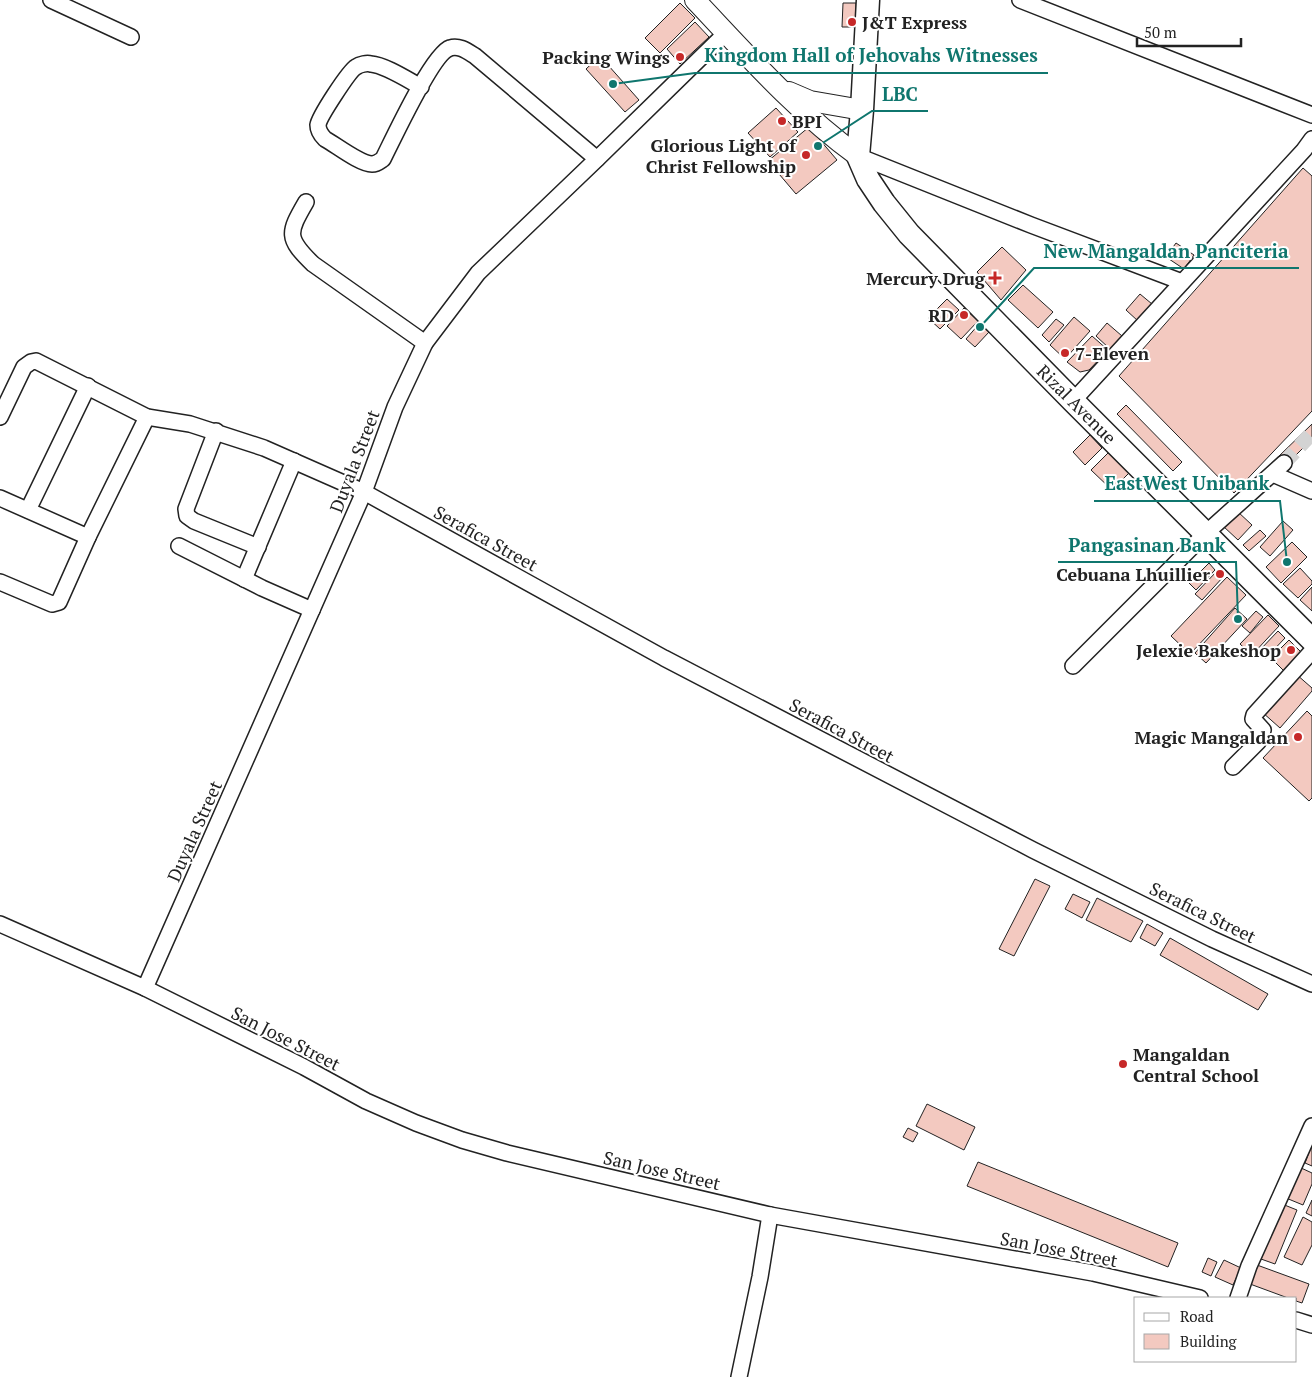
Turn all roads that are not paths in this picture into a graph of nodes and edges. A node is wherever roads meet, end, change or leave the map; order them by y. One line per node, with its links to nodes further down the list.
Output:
1 (51, 0): 6 (street)
2 (695, 0): 5 (main road)
3 (868, 0): 9 (highway)
4 (1020, 0): 10 (street)
5 (726, 33): 8 (main road); 13 (street, Duyala Street)
6 (132, 37)
7 (421, 87): 7 (street); 13 (street)
8 (777, 87): 9 (main road); 12 (main road)
9 (862, 110): 12 (highway)
10 (1312, 115)
11 (1310, 148): 15 (street)
12 (858, 156): 15 (street); 18 (highway, Rizal Avenue)
13 (598, 159): 16 (street, Duyala Street)
14 (306, 202): 16 (street)
15 (1182, 282): 18 (street)
16 (425, 344): 26 (street, Duyala Street)
17 (88, 386): 19 (street, Serafica Street); 20 (street, Serafica Street); 28 (street)
18 (1073, 401): 29 (highway, Rizal Avenue)
19 (0, 417)
20 (147, 417): 21 (street, Serafica Street); 30 (street)
21 (216, 431): 22 (street, Serafica Street); 32 (street)
22 (294, 461): 26 (street, Serafica Street); 32 (street)
23 (1284, 463): 24 (street)
24 (1273, 474): 25 (street); 29 (street)
25 (1312, 491)
26 (364, 492): 35 (street, Duyala Street); 41 (street, Serafica Street)
27 (0, 498): 28 (street)
28 (28, 510): 30 (street)
29 (1205, 534): 36 (highway, Rizal Avenue); 38 (street)
30 (88, 537): 34 (street)
31 (179, 546): 33 (street)
32 (258, 547): 33 (street)
33 (244, 578): 35 (street)
34 (0, 582)
35 (312, 610): 42 (street, Duyala Street)
36 (1312, 640)
37 (1312, 651): 39 (street)
38 (1073, 666)
39 (1233, 767)
40 (0, 924): 42 (street, San Jose Street)
41 (1312, 984)
42 (145, 988): 44 (street, San Jose Street)
43 (1312, 1126): 46 (street)
44 (770, 1215): 45 (street, San Jose Street); 49 (street)
45 (1196, 1297)
46 (1238, 1297)
47 (1297, 1320): 48 (street)
48 (1312, 1325)
49 (739, 1377)

